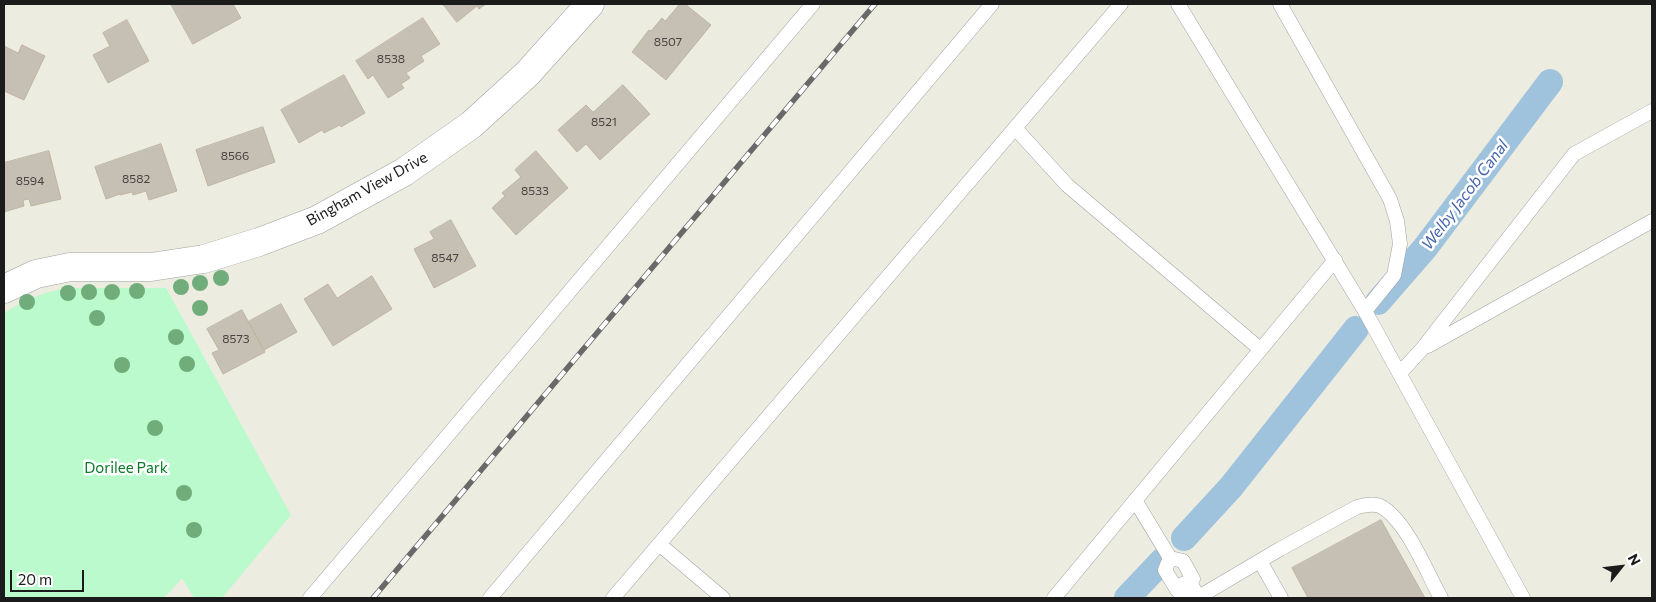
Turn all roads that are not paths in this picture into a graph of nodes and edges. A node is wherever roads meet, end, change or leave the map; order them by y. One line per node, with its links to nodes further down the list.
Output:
1 (590, 4): 11 (street, Bingham View Drive)
2 (813, 4): 20 (lane)
3 (992, 4): 21 (lane)
4 (1122, 4): 8 (lane)
5 (1178, 4): 10 (lane)
6 (1280, 4): 12 (lane)
7 (1652, 111): 14 (lane)
8 (1015, 128): 13 (lane); 17 (lane)
9 (1652, 221): 14 (lane)
10 (1334, 260): 12 (lane); 13 (lane)
11 (4, 289)
12 (1365, 311): 15 (lane)
13 (1260, 349): 16 (lane)
14 (1422, 349): 15 (lane)
15 (1400, 373): 27 (lane)
16 (1135, 500): 19 (lane); 24 (lane)
17 (659, 544): 22 (lane); 23 (lane)
18 (1260, 560): 19 (lane); 25 (lane); 26 (lane)
19 (1191, 596)
20 (310, 598)
21 (490, 598)
22 (613, 598)
23 (723, 598)
24 (1054, 598)
25 (1281, 598)
26 (1441, 598)
27 (1523, 598)

